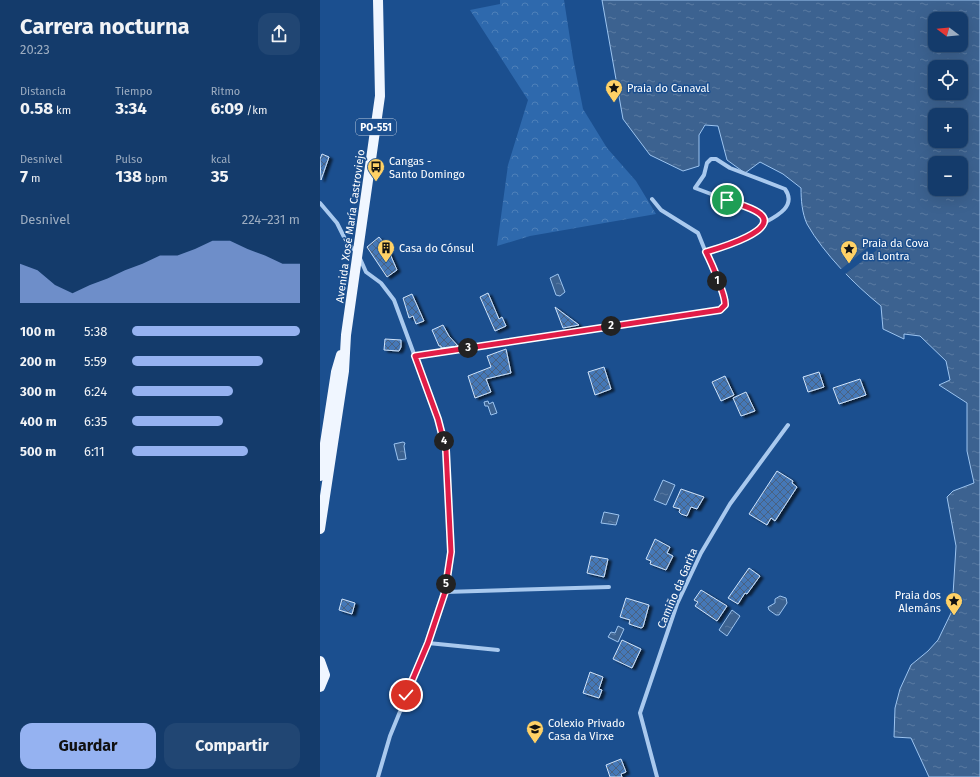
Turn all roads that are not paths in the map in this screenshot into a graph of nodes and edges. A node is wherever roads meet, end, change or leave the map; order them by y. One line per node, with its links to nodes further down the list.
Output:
1 (378, 0): 6 (main road, Avenida Xosé María Castroviejo / PO-551)
2 (652, 199): 5 (street)
3 (320, 203): 6 (street)
4 (764, 223): 4 (street); 5 (street)
5 (706, 252): 8 (street)
6 (358, 254): 7 (main road, Avenida Xosé María Castroviejo / PO-551); 8 (street)
7 (346, 336): 10 (main road, Avenida Xosé María Castroviejo / PO-551); 10 (main road, Avenida Xosé María Castroviejo / PO-551)
8 (415, 356): 15 (street)
9 (788, 425): 21 (street, Camiño da Garita)
10 (324, 459): 11 (main road, Avenida Xosé María Castroviejo / PO-551); 13 (main road, Avenida Xosé María Castroviejo / PO-551)
11 (321, 476): 12 (main road, Avenida Xosé María Castroviejo)
12 (320, 502)
13 (320, 528)
14 (609, 587): 15 (street)
15 (445, 592): 16 (street)
16 (428, 643): 17 (street); 20 (street)
17 (498, 650)
18 (320, 661): 19 (main road)
19 (320, 687)
20 (378, 777)
21 (657, 777)

